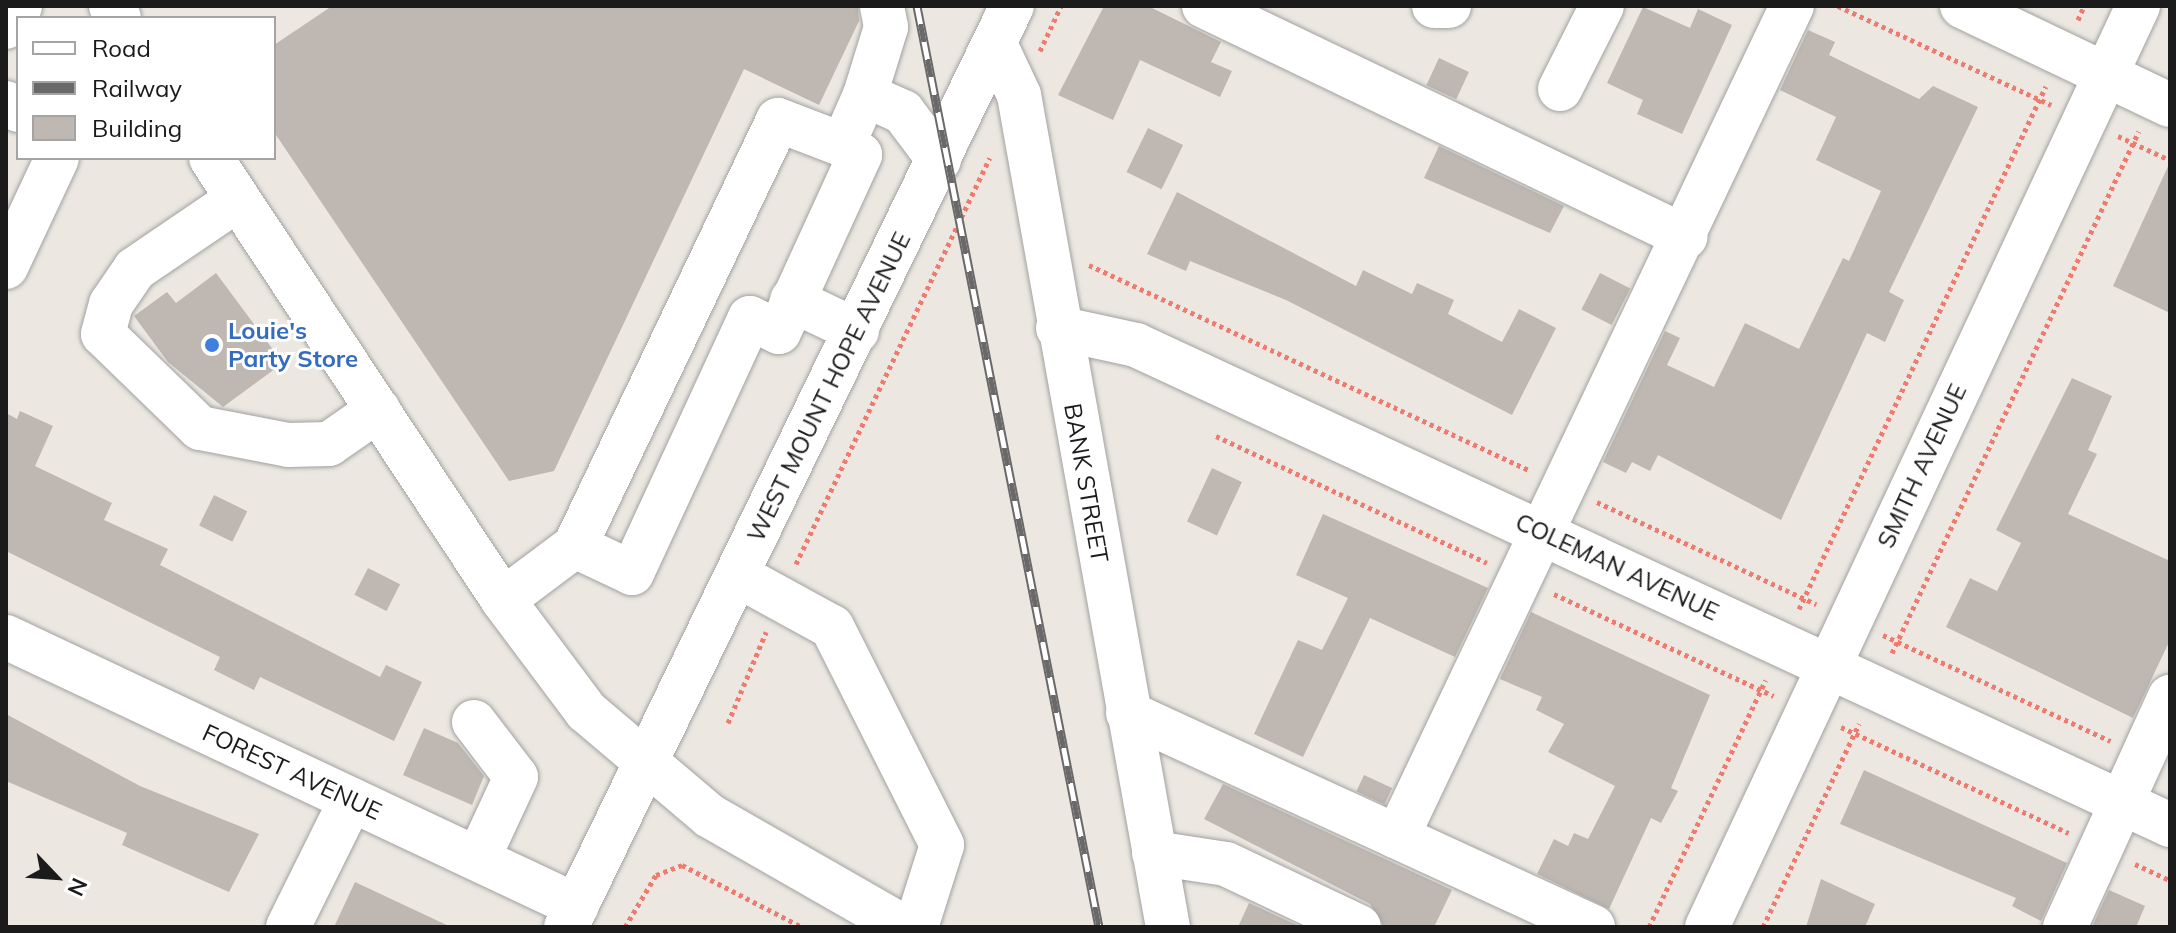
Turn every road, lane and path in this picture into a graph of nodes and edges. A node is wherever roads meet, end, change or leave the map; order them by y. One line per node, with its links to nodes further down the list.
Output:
1 (20, 6): 14 (street)
2 (882, 6): 18 (street)
3 (1061, 6): 19 (path)
4 (1204, 6): 31 (street)
5 (1434, 6): 6 (street)
6 (1449, 6)
7 (1602, 6): 17 (street)
8 (1792, 6): 31 (street)
9 (1838, 6): 20 (path)
10 (1962, 6): 15 (street)
11 (2084, 6): 15 (path)
12 (2138, 6): 16 (street, SMITH AVENUE)
13 (1004, 25): 19 (street, BANK STREET); 28 (street, WEST MOUNT HOPE AVENUE)
14 (6, 27)
15 (2062, 54): 16 (street); 20 (path)
16 (2106, 75): 21 (street); 22 (street, SMITH AVENUE)
17 (1560, 89)
18 (865, 95): 24 (street); 28 (street)
19 (1019, 95): 32 (street, BANK STREET)
20 (2040, 100): 22 (path); 45 (path)
21 (2162, 101): 23 (path)
22 (2084, 120): 23 (path); 47 (street, SMITH AVENUE)
23 (2133, 143): 29 (path); 49 (path)
24 (843, 145): 34 (street); 41 (street)
25 (993, 150): 44 (path)
26 (56, 160): 33 (street)
27 (212, 160): 30 (street)
28 (939, 160): 36 (street, WEST MOUNT HOPE AVENUE)
29 (2170, 160)
30 (238, 199): 37 (street); 37 (street)
31 (1686, 237): 39 (street)
32 (1041, 243): 35 (street, BANK STREET); 39 (path)
33 (6, 267)
34 (792, 300): 36 (street); 41 (street)
35 (1058, 328): 40 (street, COLEMAN AVENUE); 56 (street, BANK STREET)
36 (857, 331): 42 (street, WEST MOUNT HOPE AVENUE)
37 (378, 410): 46 (street)
38 (1216, 436): 43 (path)
39 (1567, 488): 40 (street); 45 (path)
40 (1545, 533): 43 (street); 50 (street, COLEMAN AVENUE)
41 (575, 546): 46 (street)
42 (737, 575): 44 (street); 61 (street, WEST MOUNT HOPE AVENUE)
43 (1523, 580): 53 (path); 65 (street)
44 (780, 598): 58 (path); 75 (street)
45 (1804, 599): 47 (path); 50 (path)
46 (503, 600): 61 (street)
47 (1850, 620): 49 (path); 51 (street, SMITH AVENUE)
48 (6, 637): 62 (street, FOREST AVENUE)
49 (1897, 642): 52 (path); 60 (path)
50 (1783, 644): 51 (street, COLEMAN AVENUE); 53 (path)
51 (1829, 666): 52 (street, COLEMAN AVENUE); 55 (street, SMITH AVENUE)
52 (1876, 688): 59 (path); 63 (street, COLEMAN AVENUE)
53 (1761, 690): 55 (path); 79 (path)
54 (2170, 697): 60 (street)
55 (1807, 712): 59 (path); 80 (street, SMITH AVENUE)
56 (1128, 713): 65 (street); 67 (street, BANK STREET)
57 (474, 722): 68 (street)
58 (728, 723)
59 (1854, 733): 66 (path); 81 (path)
60 (2142, 756): 63 (street)
61 (647, 769): 70 (street, WEST MOUNT HOPE AVENUE); 74 (street)
62 (351, 800): 68 (street, FOREST AVENUE); 71 (street)
63 (2121, 802): 64 (street, COLEMAN AVENUE); 66 (street)
64 (2170, 825)
65 (1397, 837): 78 (street)
66 (2101, 848): 69 (path); 82 (street)
67 (1154, 853): 76 (street, BANK STREET); 77 (street)
68 (478, 859): 70 (street, FOREST AVENUE)
69 (2170, 880)
70 (572, 917)
71 (288, 927)
72 (625, 927): 73 (path)
73 (802, 927)
74 (904, 927)
75 (916, 927)
76 (1168, 927)
77 (1359, 927)
78 (1593, 927)
79 (1649, 927)
80 (1707, 927)
81 (1763, 927)
82 (2065, 927)

